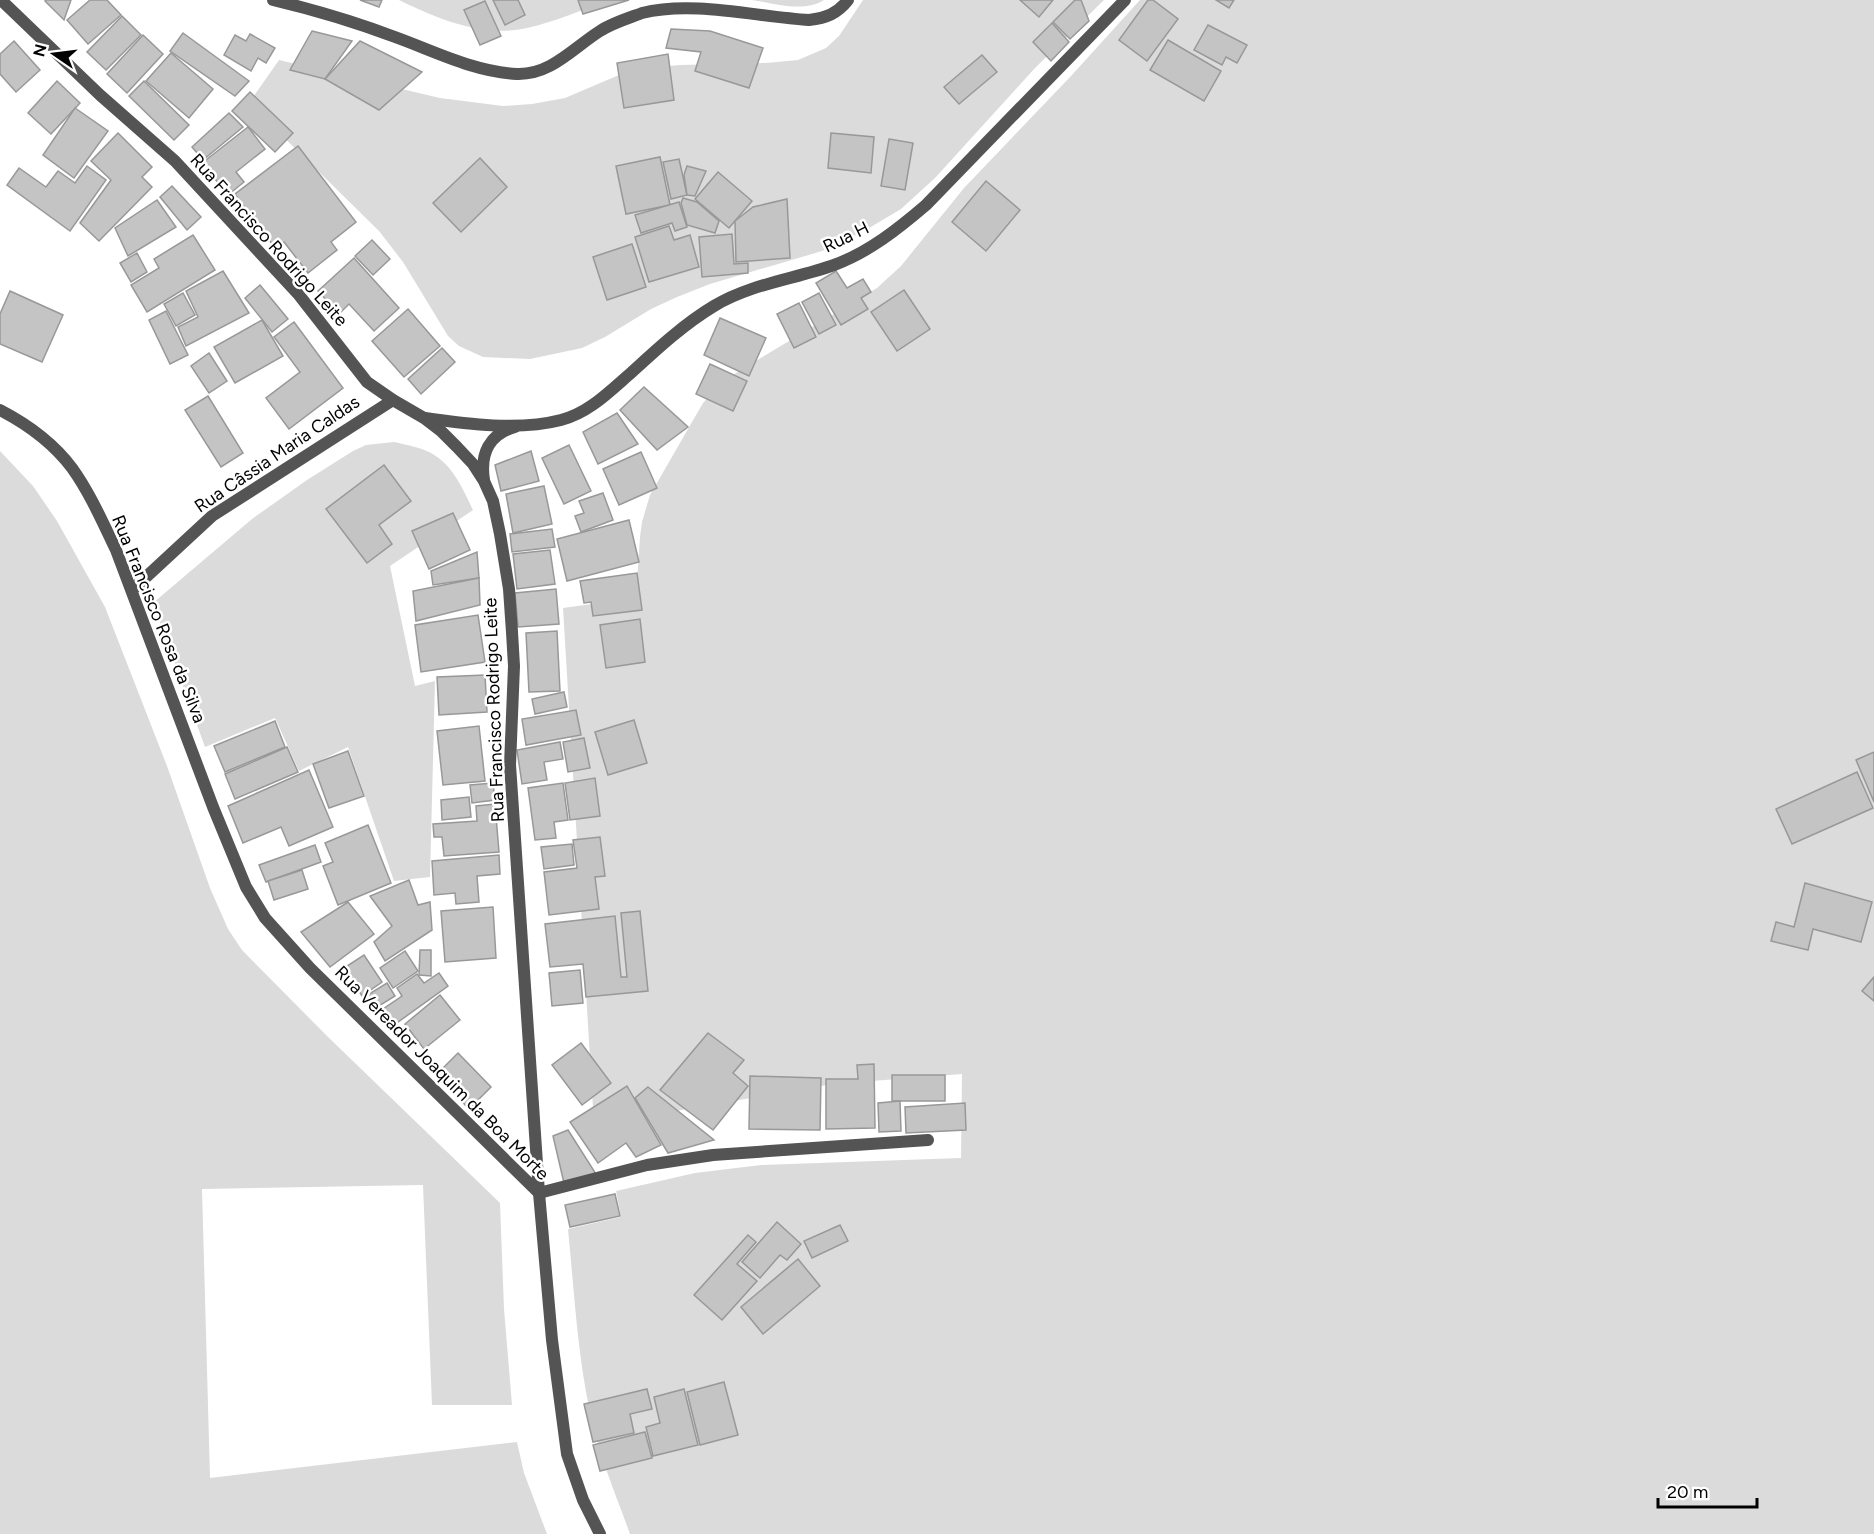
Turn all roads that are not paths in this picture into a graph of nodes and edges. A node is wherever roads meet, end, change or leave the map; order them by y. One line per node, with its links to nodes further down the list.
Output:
1 (1, 0): 5 (street, Rua Francisco Rodrigo Leite)
2 (273, 0): 3 (street)
3 (848, 0)
4 (1125, 0): 8 (street, Rua H)
5 (393, 400): 7 (street, Rua Francisco Rodrigo Leite); 10 (street, Rua Câssia Maria Caldas)
6 (0, 410): 10 (street, Rua Francisco Rosa da Silva)
7 (424, 418): 8 (street, Rua H); 9 (street, Rua Francisco Rodrigo Leite)
8 (530, 425): 9 (street, Rua H)
9 (484, 481): 13 (street, Rua Francisco Rodrigo Leite)
10 (132, 590): 11 (street, Rua Francisco Rosa da Silva)
11 (213, 807): 13 (street, Rua Vereador Joaquim da Boa Morte)
12 (928, 1140): 13 (street)
13 (539, 1193): 14 (street, Rua Vereador Joaquim da Boa Morte)
14 (600, 1534)

